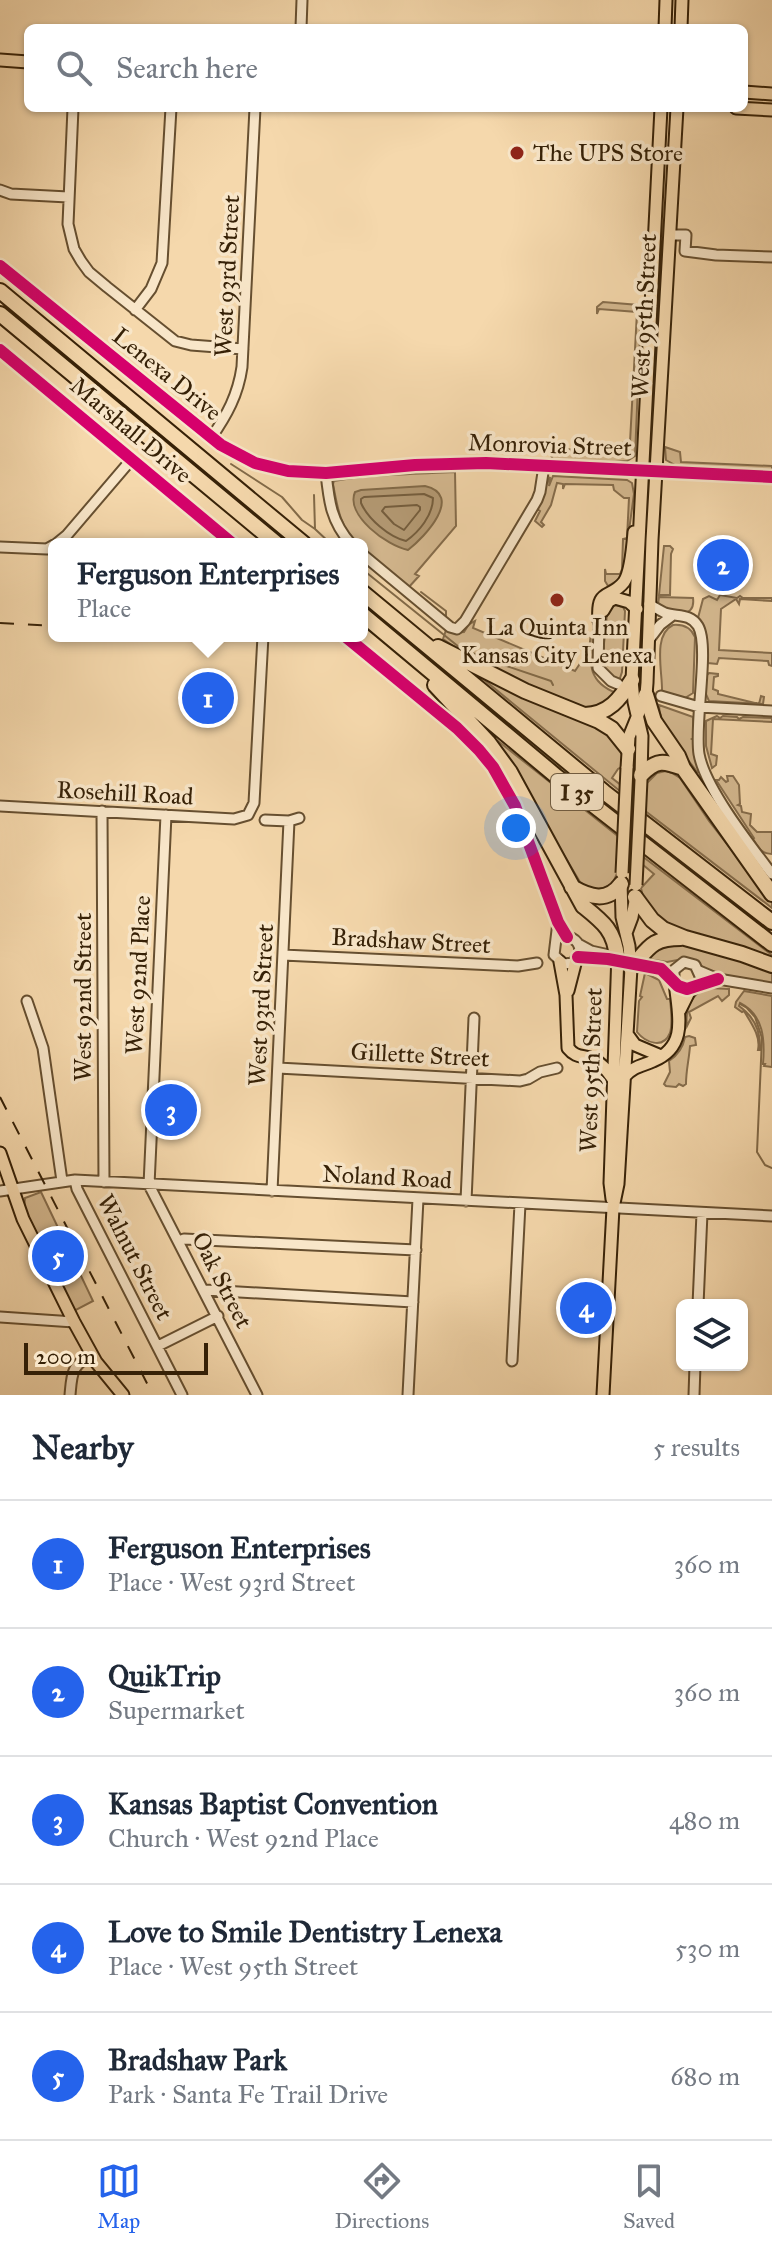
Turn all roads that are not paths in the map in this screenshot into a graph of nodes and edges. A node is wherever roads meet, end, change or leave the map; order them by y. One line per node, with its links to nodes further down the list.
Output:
1 (302, 0): 4 (street)
2 (666, 0): 5 (main road)
3 (682, 0): 6 (main road)
4 (301, 24)
5 (665, 24)
6 (681, 24)
7 (0, 60): 8 (main road)
8 (24, 62)
9 (748, 92): 10 (main road)
10 (772, 94)
11 (748, 109): 12 (main road)
12 (772, 110)
13 (73, 112): 19 (street)
14 (171, 112): 26 (street)
15 (255, 112): 29 (street, West 93rd Street)
16 (661, 112): 25 (main road, West 95th Street)
17 (677, 112): 20 (main road, West 95th Street)
18 (0, 190): 19 (street)
19 (68, 197): 26 (street)
20 (671, 235): 21 (street); 23 (main road, West 95th Street)
21 (772, 257)
22 (0, 266): 31 (street, Lenexa Drive)
23 (667, 284): 25 (main road); 27 (main road, West 95th Street)
24 (0, 291): 42 (highway)
25 (651, 296): 27 (main road); 34 (main road, West 95th Street)
26 (135, 310): 29 (street)
27 (666, 311): 35 (main road, West 95th Street)
28 (0, 314): 41 (highway)
29 (243, 349): 31 (street, West 93rd Street)
30 (0, 350): 32 (street, Marshall Drive)
31 (211, 438): 36 (street, Lenexa Drive)
32 (131, 460): 39 (street); 40 (street, Marshall Drive)
33 (544, 466): 34 (street, Monrovia Street); 36 (street, Monrovia Street); 46 (street)
34 (643, 471): 35 (street, Monrovia Street); 38 (main road, West 95th Street)
35 (657, 472): 37 (street, Monrovia Street); 48 (main road, West 95th Street)
36 (326, 473): 43 (street)
37 (772, 477)
38 (641, 501): 49 (main road, West 95th Street); 52 (main road)
39 (63, 538)
40 (226, 538)
41 (270, 538)
42 (297, 538)
43 (346, 538)
44 (0, 547): 45 (street)
45 (48, 548)
46 (368, 559)
47 (368, 597): 54 (highway, I 35)
48 (649, 604): 50 (street); 57 (main road, West 95th Street)
49 (637, 609): 52 (main road); 58 (main road, West 95th Street)
50 (673, 615): 57 (street); 60 (street)
51 (368, 619): 53 (highway, I 35)
52 (599, 621): 58 (street)
53 (387, 636): 73 (highway); 81 (highway, I 35)
54 (416, 637): 62 (highway); 76 (highway, I 35)
55 (263, 642): 69 (street, Rosehill Road)
56 (352, 642): 75 (street)
57 (648, 642): 59 (main road, West 95th Street)
58 (625, 682): 62 (highway); 63 (main road, West 95th Street)
59 (654, 696): 60 (street); 63 (main road, West 95th Street); 65 (highway)
60 (699, 707): 61 (street); 71 (street)
61 (772, 711)
62 (585, 715): 64 (highway)
63 (638, 716): 64 (main road, West 95th Street); 66 (main road, West 95th Street)
64 (628, 749): 72 (main road, West 95th Street, bridge)
65 (683, 768): 66 (highway); 74 (highway)
66 (641, 777): 72 (main road, West 95th Street, bridge)
67 (0, 806): 68 (street, Rosehill Road)
68 (102, 811): 69 (street, Rosehill Road); 110 (street, West 92nd Street)
69 (166, 815): 111 (street, West 92nd Place)
70 (265, 820): 83 (street, West 93rd Street)
71 (770, 867)
72 (629, 885): 73 (highway); 77 (main road, West 95th Street); 77 (main road, West 95th Street); 79 (highway)
73 (572, 887): 84 (highway)
74 (772, 894)
75 (558, 922): 78 (street); 80 (street)
76 (772, 922)
77 (626, 934): 84 (main road, West 95th Street); 89 (main road, West 95th Street)
78 (567, 937): 80 (street); 82 (street)
79 (685, 938): 89 (highway); 90 (highway)
80 (556, 942): 86 (street)
81 (772, 944)
82 (580, 945): 84 (street); 85 (street)
83 (283, 955): 87 (street, Bradshaw Street); 103 (street, West 93rd Street)
84 (611, 958): 85 (street); 100 (main road, West 95th Street)
85 (577, 959): 86 (street); 96 (main road)
86 (560, 962): 96 (main road)
87 (537, 963)
88 (680, 963): 89 (street); 91 (street); 93 (street)
89 (641, 965): 93 (street); 100 (main road, West 95th Street)
90 (772, 965)
91 (699, 971): 92 (street); 94 (street)
92 (718, 979): 94 (street); 95 (street)
93 (674, 981): 94 (street); 98 (main road)
94 (693, 987): 98 (main road)
95 (772, 988)
96 (566, 995): 102 (main road)
97 (27, 1001): 109 (street)
98 (679, 1014): 101 (main road)
99 (474, 1018): 105 (street)
100 (621, 1031): 101 (main road); 102 (main road); 106 (main road, West 95th Street)
101 (661, 1056): 106 (main road)
102 (592, 1059): 106 (main road)
103 (278, 1068): 105 (street, Gillette Street); 113 (street, West 93rd Street)
104 (557, 1068): 105 (street, Gillette Street)
105 (471, 1077): 115 (street)
106 (619, 1078): 117 (main road, West 95th Street)
107 (0, 1153): 112 (main road)
108 (75, 1180): 109 (street, Noland Road); 110 (street, Noland Road); 128 (street, Walnut Street)
109 (62, 1181): 112 (street, Noland Road)
110 (104, 1182): 111 (street, Noland Road)
111 (149, 1185): 113 (street, Noland Road); 120 (street, Oak Street)
112 (6, 1189): 127 (main road)
113 (272, 1191): 114 (street, Noland Road)
114 (418, 1199): 115 (street, Noland Road); 121 (street)
115 (466, 1201): 116 (street, Noland Road)
116 (520, 1204): 117 (street, Noland Road); 130 (street)
117 (613, 1208): 118 (street, Noland Road); 137 (main road, West 95th Street)
118 (702, 1213): 119 (street, Noland Road); 123 (street)
119 (772, 1216)
120 (179, 1241): 121 (street); 122 (street, Oak Street)
121 (416, 1250): 124 (street)
122 (205, 1290): 124 (street); 125 (street, Oak Street)
123 (698, 1299)
124 (413, 1302): 136 (street)
125 (218, 1316): 128 (street); 135 (street, Oak Street)
126 (0, 1317): 127 (street)
127 (74, 1322): 129 (main road)
128 (158, 1346): 134 (street, Walnut Street)
129 (92, 1354): 132 (street); 133 (main road)
130 (512, 1361)
131 (695, 1371): 138 (street)
132 (70, 1395)
133 (123, 1395)
134 (182, 1395)
135 (257, 1395)
136 (408, 1395)
137 (603, 1395)
138 (694, 1395)

